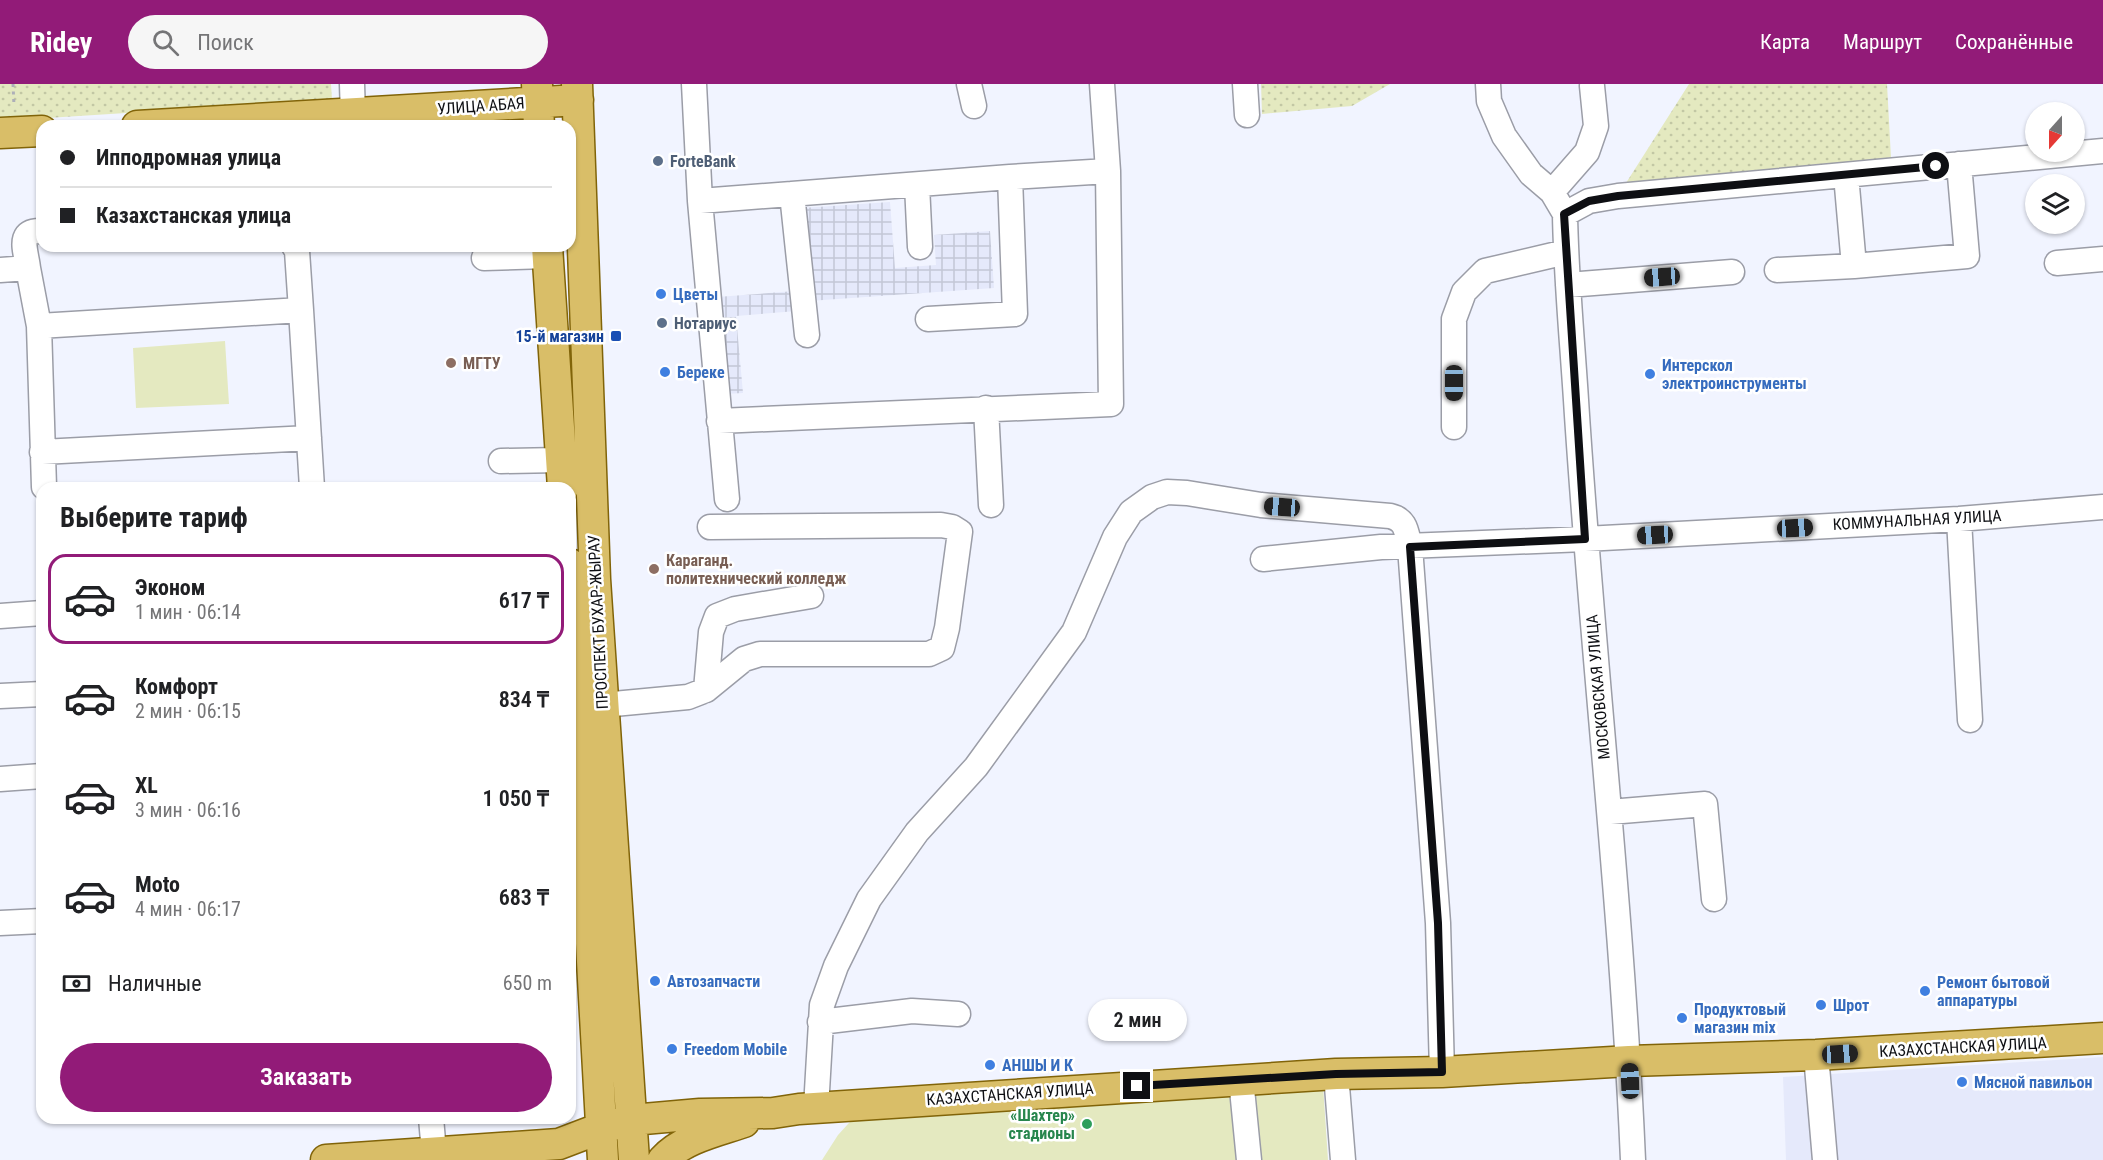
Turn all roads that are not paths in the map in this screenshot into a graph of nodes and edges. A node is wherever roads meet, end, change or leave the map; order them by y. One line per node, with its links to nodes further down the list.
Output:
1 (352, 84): 9 (street)
2 (694, 84): 22 (street)
3 (1102, 84): 16 (street)
4 (1245, 84): 10 (street)
5 (1488, 84): 20 (street)
6 (1592, 86): 20 (street)
7 (577, 92): 8 (main road, УЛИЦА АБАЯ); 60 (main road, ПРОСПЕКТ БУХАР-ЖЫРАУ)
8 (538, 104): 9 (main road, УЛИЦА АБАЯ)
9 (353, 115): 11 (main road, УЛИЦА АБАЯ)
10 (1247, 115)
11 (299, 120)
12 (36, 131): 13 (main road)
13 (0, 133)
14 (2103, 151): 15 (street)
15 (1959, 164): 17 (street); 33 (street)
16 (1108, 171): 18 (street); 43 (street)
17 (1846, 175): 23 (street); 33 (street)
18 (1010, 177): 19 (street); 40 (street)
19 (917, 185): 21 (street); 25 (street)
20 (1552, 192): 23 (street)
21 (792, 194): 22 (street); 42 (street)
22 (700, 201): 44 (street)
23 (1564, 214): 29 (street, МОСКОВСКАЯ УЛИЦА)
24 (36, 231): 34 (street)
25 (920, 247)
26 (297, 252): 39 (street)
27 (538, 252): 30 (street)
28 (547, 252): 49 (main road)
29 (1566, 252): 38 (street, МОСКОВСКАЯ УЛИЦА); 45 (street)
30 (484, 258)
31 (2103, 259): 32 (street)
32 (2057, 263)
33 (1854, 266): 36 (street)
34 (28, 268): 35 (street); 41 (street)
35 (0, 270)
36 (1777, 270)
37 (1732, 272): 38 (street)
38 (1568, 285): 57 (street, МОСКОВСКАЯ УЛИЦА)
39 (301, 310): 41 (street); 46 (street)
40 (928, 319)
41 (39, 326): 47 (street)
42 (807, 335)
43 (986, 408): 44 (street); 53 (street)
44 (719, 421): 52 (street)
45 (1454, 427)
46 (309, 438): 47 (street); 51 (street)
47 (42, 452): 50 (street)
48 (501, 461): 49 (street)
49 (561, 474)
50 (44, 482)
51 (312, 482)
52 (727, 499)
53 (991, 505)
54 (2103, 507): 55 (street, КОММУНАЛЬНАЯ УЛИЦА)
55 (1959, 519): 57 (street, КОММУНАЛЬНАЯ УЛИЦА); 68 (street)
56 (710, 527): 64 (street)
57 (1585, 539): 58 (street, КОММУНАЛЬНАЯ УЛИЦА); 71 (street, МОСКОВСКАЯ УЛИЦА)
58 (1410, 547): 59 (street, КОММУНАЛЬНАЯ УЛИЦА); 76 (street); 80 (street)
59 (1263, 559)
60 (577, 575): 67 (main road, ПРОСПЕКТ БУХАР-ЖЫРАУ); 87 (main road, ПРОСПЕКТ БУХАР-ЖЫРАУ)
61 (811, 596): 64 (street)
62 (36, 613): 63 (street)
63 (0, 616)
64 (706, 690): 67 (street)
65 (36, 694): 66 (street)
66 (0, 696)
67 (603, 705): 85 (main road, ПРОСПЕКТ БУХАР-ЖЫРАУ)
68 (1970, 720)
69 (36, 776): 70 (street)
70 (0, 779)
71 (1610, 812): 72 (street); 79 (street, МОСКОВСКАЯ УЛИЦА)
72 (1714, 899)
73 (36, 921): 74 (street)
74 (0, 923)
75 (957, 1014): 76 (street)
76 (820, 1022): 83 (street)
77 (2103, 1038): 78 (main road, КАЗАХСТАНСКАЯ УЛИЦА)
78 (1816, 1055): 79 (main road, КАЗАХСТАНСКАЯ УЛИЦА); 96 (street)
79 (1629, 1061): 80 (main road, КАЗАХСТАНСКАЯ УЛИЦА); 95 (street, МОСКОВСКАЯ УЛИЦА)
80 (1442, 1072): 81 (main road, КАЗАХСТАНСКАЯ УЛИЦА)
81 (1336, 1074): 82 (main road, КАЗАХСТАНСКАЯ УЛИЦА); 94 (street)
82 (1241, 1079): 83 (main road, КАЗАХСТАНСКАЯ УЛИЦА); 93 (street)
83 (816, 1107): 84 (main road, КАЗАХСТАНСКАЯ УЛИЦА)
84 (773, 1113): 85 (main road, КАЗАХСТАНСКАЯ УЛИЦА); 92 (main road)
85 (632, 1120): 87 (main road, КАЗАХСТАНСКАЯ УЛИЦА); 91 (main road, ПРОСПЕКТ БУХАР-ЖЫРАУ)
86 (432, 1124): 88 (street)
87 (601, 1128): 88 (main road, КАЗАХСТАНСКАЯ УЛИЦА); 90 (main road, ПРОСПЕКТ БУХАР-ЖЫРАУ)
88 (434, 1152): 89 (main road, КАЗАХСТАНСКАЯ УЛИЦА)
89 (326, 1160)
90 (603, 1160)
91 (634, 1160)
92 (663, 1160)
93 (1249, 1160)
94 (1343, 1160)
95 (1633, 1160)
96 (1825, 1160)

